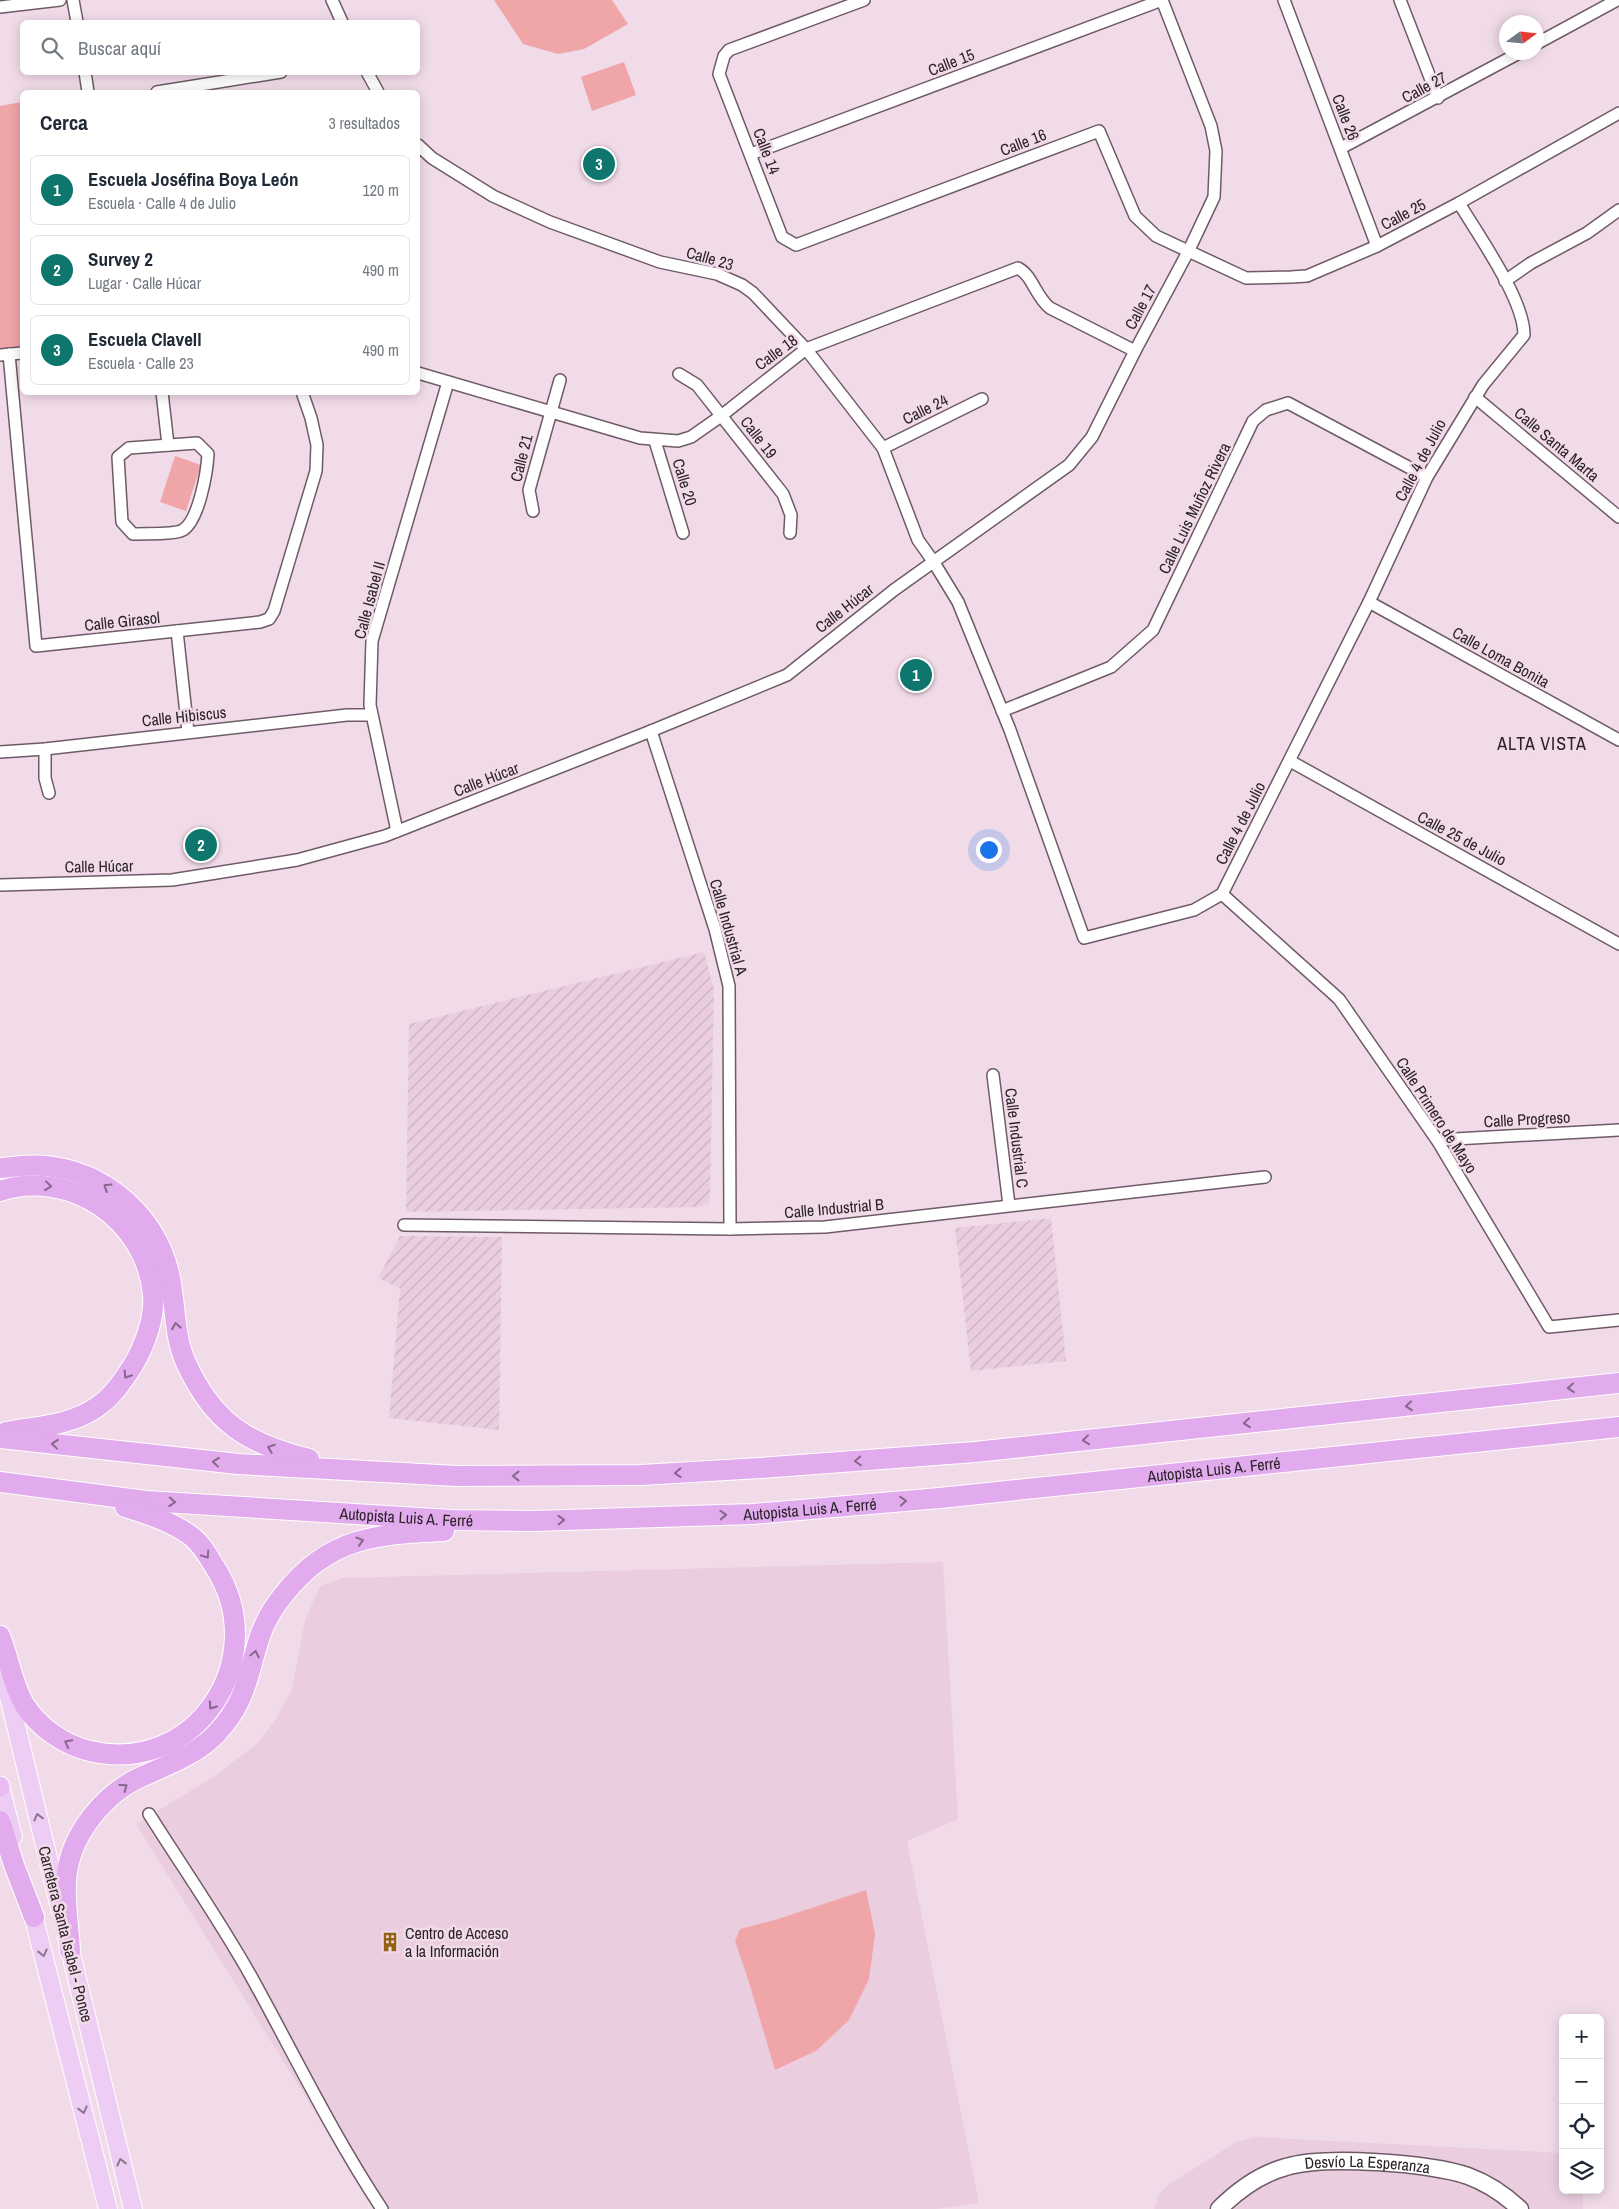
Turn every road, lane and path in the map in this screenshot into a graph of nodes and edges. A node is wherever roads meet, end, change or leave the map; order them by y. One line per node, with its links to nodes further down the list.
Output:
1 (60, 0): 9 (street)
2 (73, 0): 10 (street)
3 (332, 0): 11 (street)
4 (864, 0): 24 (street, Calle 14)
5 (1162, 0): 24 (street, Calle 15); 29 (street, Calle 17)
6 (1284, 0): 23 (street, Calle 26)
7 (1400, 0): 20 (street)
8 (1617, 0): 12 (street)
9 (0, 7)
10 (77, 20)
11 (341, 20)
12 (1544, 40)
13 (1507, 60): 20 (street, Calle 27)
14 (85, 75): 17 (street)
15 (266, 75): 18 (street)
16 (369, 75): 19 (street)
17 (88, 90)
18 (188, 90)
19 (377, 90)
20 (1438, 98): 23 (street, Calle 27)
21 (1619, 113): 25 (street, Calle 25)
22 (420, 147): 31 (street, Calle 23)
23 (1341, 148): 28 (street, Calle 26)
24 (750, 154): 27 (street, Calle 14)
25 (1459, 203): 28 (street, Calle 25); 30 (street)
26 (1619, 210): 30 (street)
27 (810, 239): 29 (street, Calle 16)
28 (1377, 246): 29 (street, Calle 25)
29 (1190, 250): 32 (street, Calle 17)
30 (1505, 281): 41 (street, Calle 4 de Julio)
31 (806, 348): 32 (street, Calle 18); 44 (street, Calle 18); 47 (street, Calle 23)
32 (1135, 351): 53 (street, Calle 17)
33 (20, 352): 34 (street)
34 (5, 354): 55 (street, Calle Girasol)
35 (420, 374): 38 (street, Calle 18)
36 (679, 374): 44 (street, Calle 19)
37 (560, 380): 43 (street, Calle 21)
38 (448, 382): 43 (street, Calle 18); 57 (street, Calle Isabel II)
39 (162, 395): 46 (street)
40 (303, 395): 55 (street, Calle Girasol)
41 (1475, 397): 48 (street, Calle 4 de Julio); 50 (street, Calle Santa Marta)
42 (982, 399): 47 (street, Calle 24)
43 (550, 413): 45 (street, Calle 18); 49 (street, Calle 21)
44 (721, 416): 45 (street, Calle 18); 52 (street, Calle 19)
45 (655, 441): 51 (street, Calle 20)
46 (168, 445): 46 (street)
47 (882, 448): 53 (street, Calle 23)
48 (1427, 477): 54 (street, Calle 4 de Julio); 56 (street, Calle Luis Muñoz Rivera)
49 (533, 511)
50 (1619, 517)
51 (683, 533)
52 (790, 533)
53 (933, 561): 56 (street); 58 (street, Calle Húcar)
54 (1368, 602): 60 (street, Calle Loma Bonita); 63 (street, Calle 4 de Julio)
55 (177, 631): 59 (street)
56 (1002, 711): 67 (street)
57 (371, 714): 59 (street, Calle Hibiscus); 65 (street, Calle Isabel II)
58 (651, 731): 65 (street, Calle Húcar); 77 (street, Calle Industrial A)
59 (188, 732): 61 (street, Calle Hibiscus)
60 (1619, 740)
61 (45, 749): 62 (street, Calle Hibiscus); 64 (street)
62 (0, 752)
63 (1290, 761): 67 (street, Calle 4 de Julio); 68 (street, Calle 25 de Julio)
64 (49, 793)
65 (397, 830): 66 (street, Calle Húcar)
66 (0, 885)
67 (1222, 894): 71 (street, Calle Primero de Mayo)
68 (1619, 944)
69 (993, 1075): 75 (street, Calle Industrial C)
70 (1619, 1130): 71 (street, Calle Progreso)
71 (1437, 1140): 78 (street, Calle Primero de Mayo)
72 (0, 1168): 83 (highway, one-way to 72)
73 (1265, 1177): 75 (street, Calle Industrial B)
74 (0, 1191): 81 (highway, one-way to 81)
75 (1009, 1206): 77 (street, Calle Industrial B)
76 (404, 1225): 77 (street, Calle Industrial B)
77 (730, 1229)
78 (1619, 1320)
79 (1619, 1383): 83 (highway, one-way to 83)
80 (1619, 1427): 86 (highway, Autopista Luis A. Ferré, one-way to 80)
81 (0, 1433)
82 (0, 1438): 83 (highway, one-way to 82)
83 (457, 1476)
84 (0, 1482): 85 (highway, Autopista Luis A. Ferré)
85 (88, 1493): 86 (highway, Autopista Luis A. Ferré, one-way to 86); 87 (highway, one-way to 87)
86 (534, 1521): 93 (highway, one-way to 86)
87 (0, 1636)
88 (0, 1659): 93 (main road, Carretera Santa Isabel - Ponce, one-way to 88)
89 (0, 1787): 92 (main road, Carretera Santa Isabel - Ponce)
90 (149, 1814): 96 (street)
91 (0, 1821): 92 (highway)
92 (34, 1917): 94 (main road, Carretera Santa Isabel - Ponce, one-way to 94)
93 (70, 1951): 95 (main road, Carretera Santa Isabel - Ponce, one-way to 93)
94 (108, 2209)
95 (133, 2209)
96 (382, 2209)
97 (1219, 2209): 98 (main road, Desvío La Esperanza)
98 (1520, 2209)

